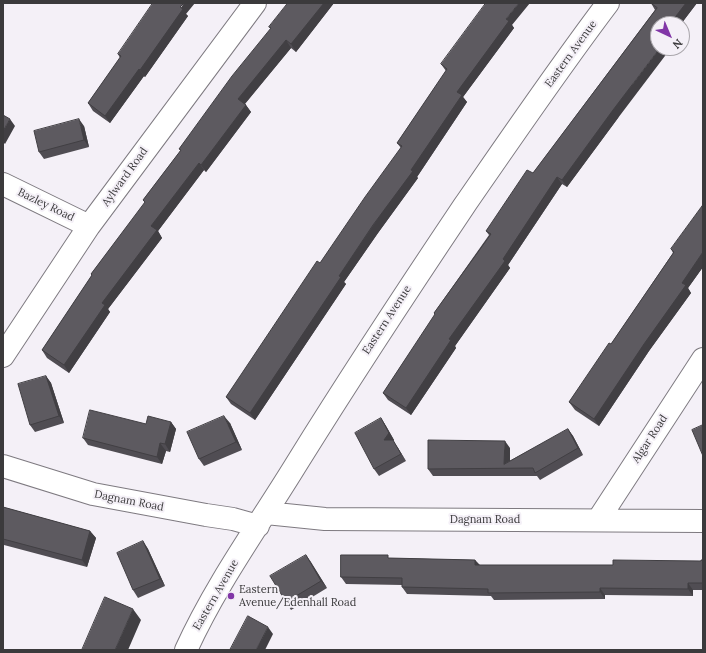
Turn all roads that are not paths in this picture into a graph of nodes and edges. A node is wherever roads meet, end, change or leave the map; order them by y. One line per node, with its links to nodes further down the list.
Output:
1 (255, 3): 4 (street, Aylward Road)
2 (608, 3): 8 (street, Eastern Avenue)
3 (3, 184): 4 (street, Bazley Road)
4 (89, 226): 5 (street, Aylward Road)
5 (3, 356)
6 (703, 359): 9 (street, Algar Road)
7 (3, 466): 8 (street, Dagnam Road)
8 (262, 520): 9 (street, Dagnam Road); 11 (street, Eastern Avenue)
9 (598, 520): 10 (street, Dagnam Road)
10 (703, 521)
11 (186, 650)

